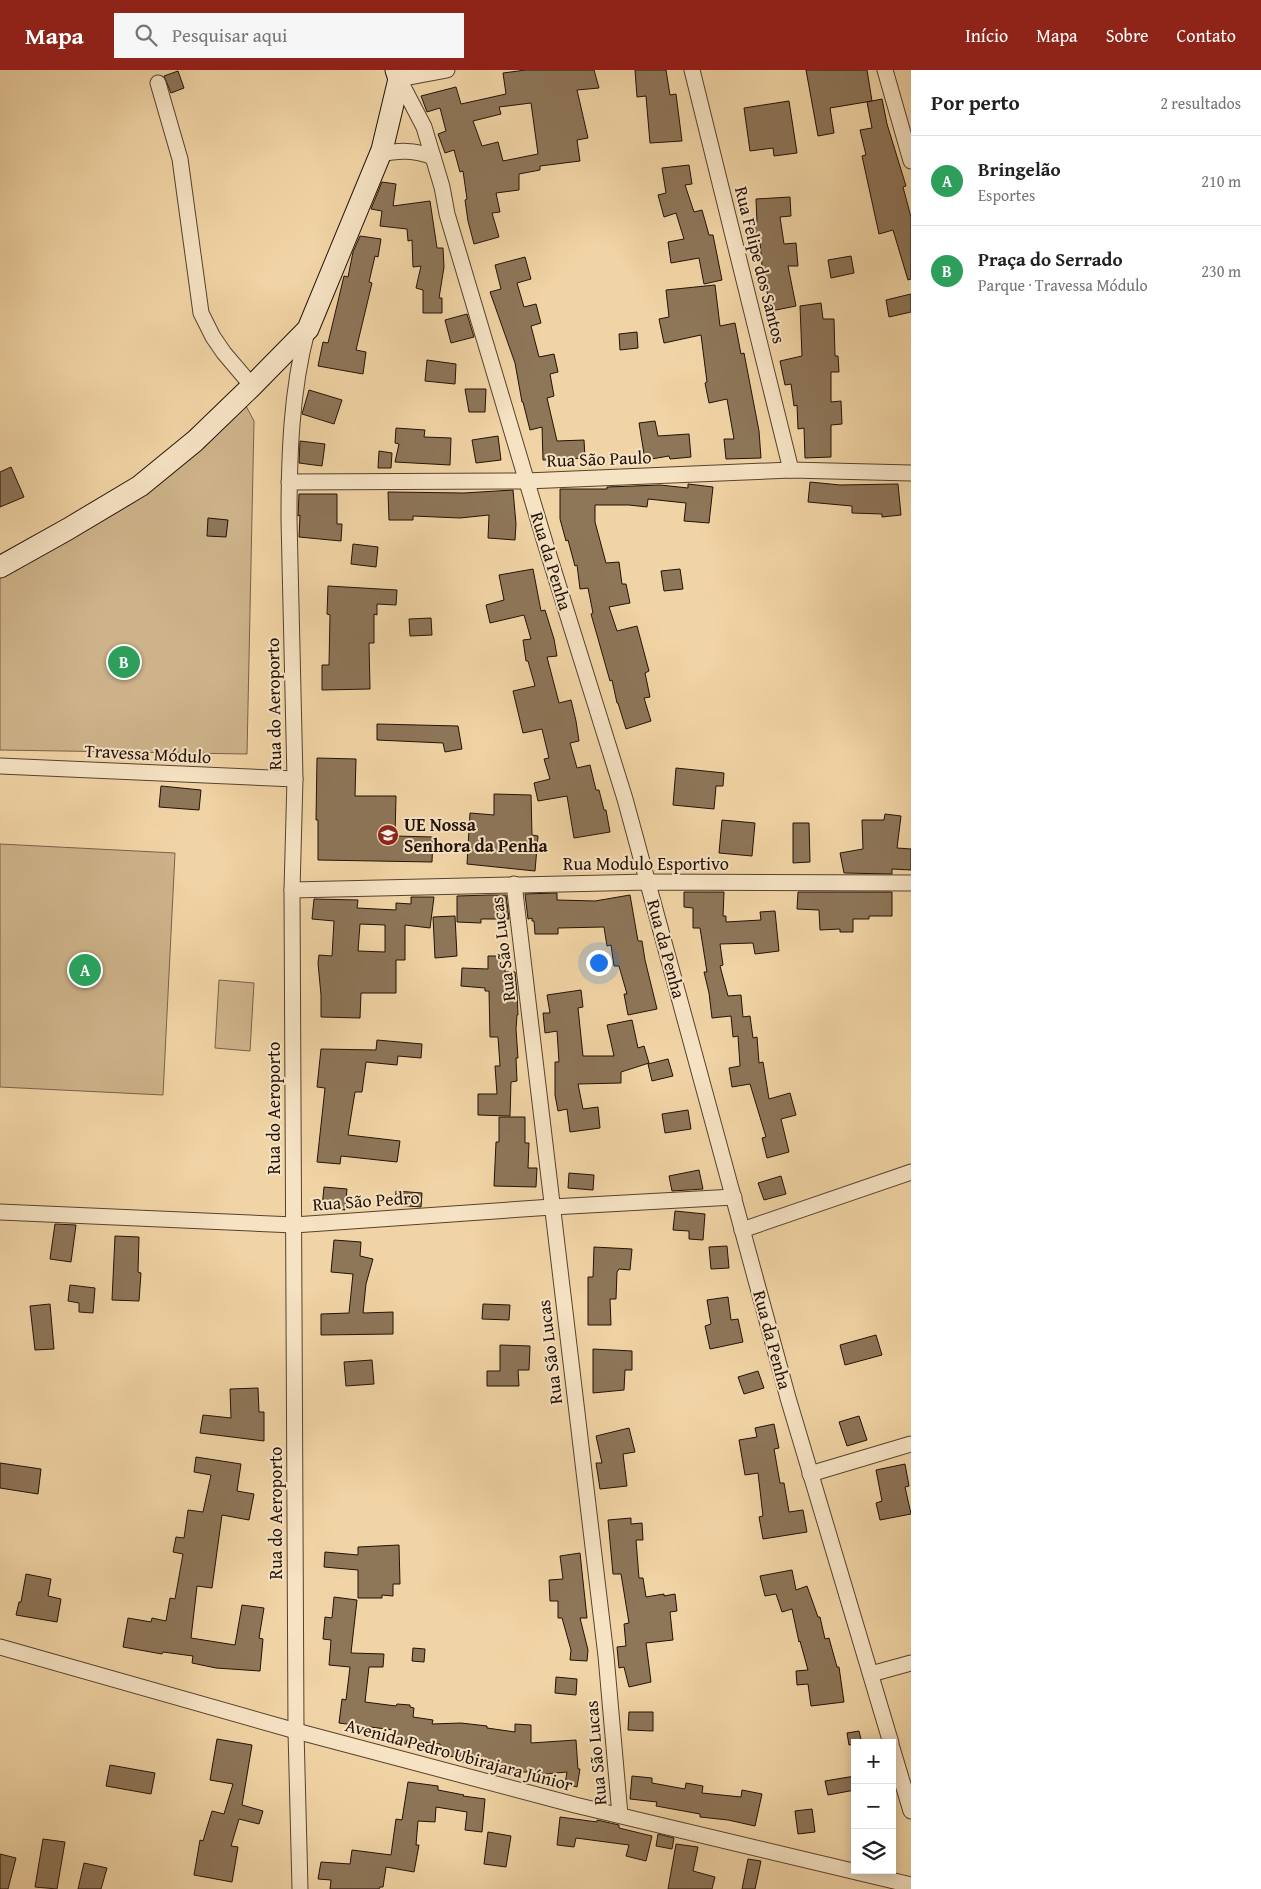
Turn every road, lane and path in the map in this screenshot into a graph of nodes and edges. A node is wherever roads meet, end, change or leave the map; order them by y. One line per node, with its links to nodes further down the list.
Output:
1 (447, 70): 4 (street)
2 (692, 70): 11 (street, Rua Felipe dos Santos)
3 (885, 70): 8 (street)
4 (397, 75): 6 (street); 7 (street, Rua da Penha)
5 (158, 83): 10 (street)
6 (380, 154): 7 (street); 9 (street)
7 (433, 157): 13 (street, Rua da Penha)
8 (911, 160)
9 (308, 329): 10 (street); 14 (street, Rua do Aeroporto)
10 (252, 386): 15 (street)
11 (791, 470): 12 (street, Rua São Paulo); 13 (street, Rua São Paulo)
12 (911, 473)
13 (526, 481): 14 (street, Rua São Paulo); 18 (street, Rua da Penha)
14 (289, 482): 17 (street, Rua do Aeroporto)
15 (0, 567)
16 (0, 766): 17 (street, Travessa Módulo)
17 (295, 779): 21 (street, Rua do Aeroporto)
18 (648, 882): 19 (street, Rua Modulo Esportivo); 20 (street, Rua Modulo Esportivo); 23 (street, Rua da Penha)
19 (911, 883)
20 (514, 884): 21 (street, Rua Modulo Esportivo); 24 (street, Rua São Lucas)
21 (292, 890): 26 (street, Rua do Aeroporto)
22 (911, 1172): 27 (street)
23 (734, 1197): 24 (street, Rua São Pedro); 27 (street, Rua da Penha)
24 (552, 1207): 26 (street, Rua São Pedro); 37 (street, Rua São Lucas)
25 (0, 1212): 26 (street, Rua São Pedro)
26 (294, 1225): 33 (street, Rua do Aeroporto)
27 (742, 1230): 29 (street, Rua da Penha)
28 (911, 1444): 29 (street)
29 (810, 1474): 32 (street, Rua da Penha)
30 (0, 1647): 33 (street, Avenida Pedro Ubirajara Júnior)
31 (911, 1663): 32 (street)
32 (870, 1674): 34 (street, Rua da Penha)
33 (296, 1730): 37 (street, Avenida Pedro Ubirajara Júnior); 39 (street, Rua do Aeroporto)
34 (890, 1739)
35 (896, 1761): 36 (street)
36 (911, 1811)
37 (620, 1815): 38 (street, Avenida Pedro Ubirajara Júnior)
38 (911, 1885)
39 (300, 1889)

